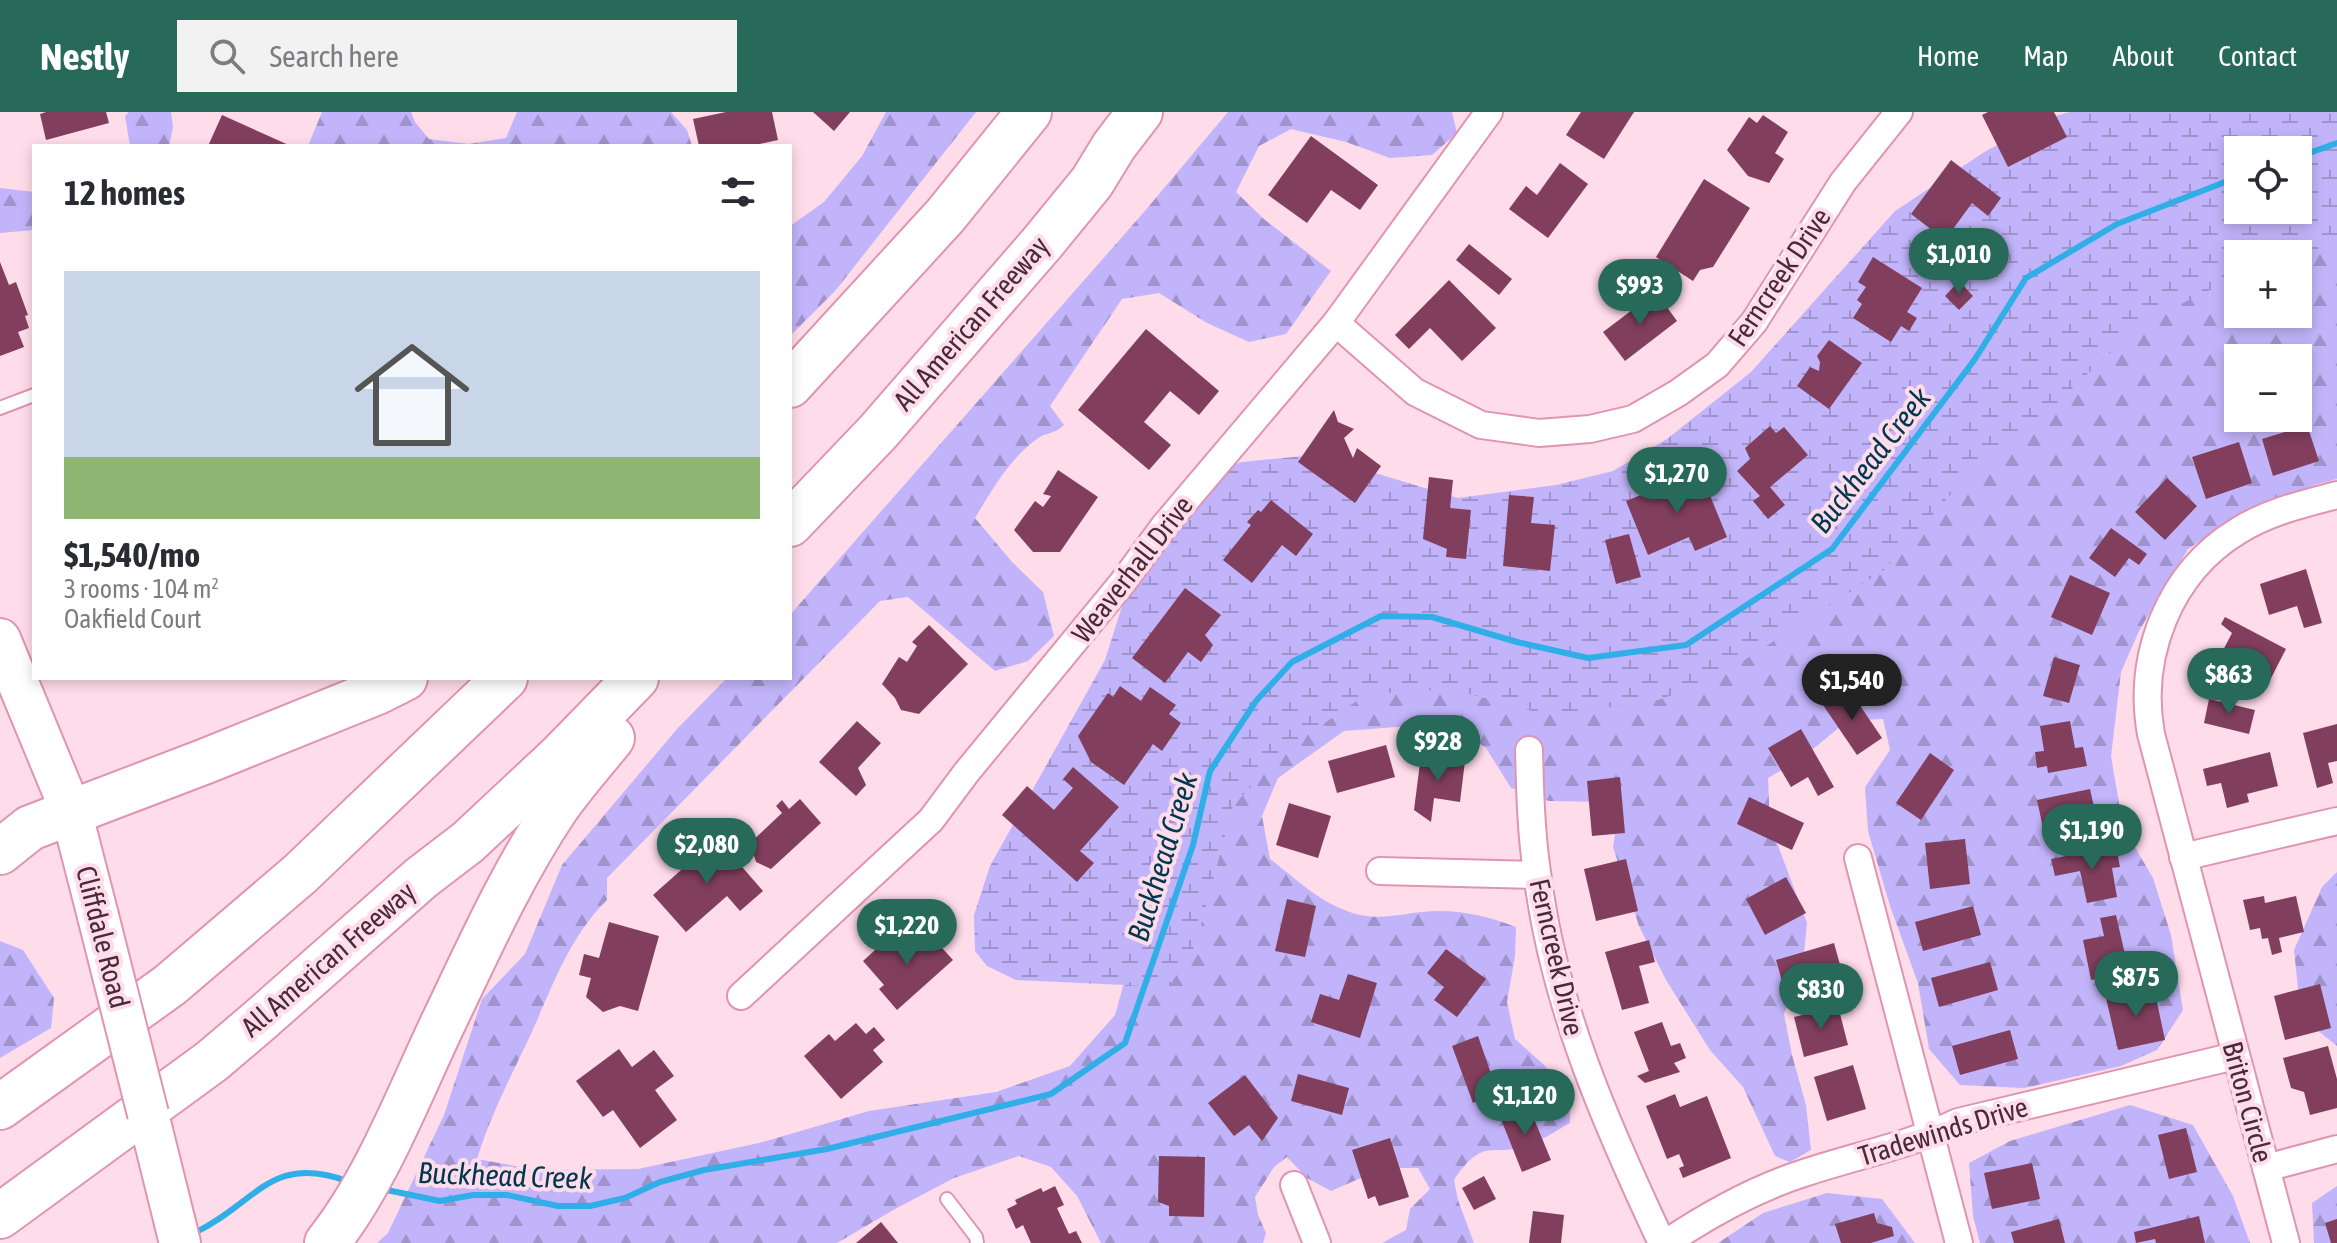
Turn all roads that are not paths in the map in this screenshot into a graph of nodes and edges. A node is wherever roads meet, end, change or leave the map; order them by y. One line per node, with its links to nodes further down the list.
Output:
1 (1029, 112): 6 (highway)
2 (1140, 112): 10 (highway, All American Freeway)
3 (1489, 112): 5 (street, Weaverhall Drive)
4 (1899, 112): 5 (street, Ferncreek Drive)
5 (1336, 323): 24 (street, Weaverhall Drive)
6 (792, 383)
7 (32, 396): 8 (lane)
8 (0, 408)
9 (2337, 495): 20 (street, Briton Circle)
10 (792, 522)
11 (0, 639): 17 (main road, Cliffdale Road)
12 (401, 680): 17 (highway)
13 (503, 680): 26 (highway)
14 (634, 680): 32 (highway, All American Freeway)
15 (660, 680): 34 (highway)
16 (1529, 750): 23 (street, Ferncreek Drive)
17 (71, 811): 19 (highway); 33 (main road, Cliffdale Road, bridge)
18 (2337, 821): 20 (street)
19 (0, 852)
20 (2183, 857): 25 (street, Briton Circle)
21 (1858, 858): 27 (street)
22 (1380, 871): 23 (street)
23 (1537, 875): 37 (street, Ferncreek Drive)
24 (741, 996)
25 (2235, 1056): 27 (street, Tradewinds Drive); 29 (street, Briton Circle)
26 (0, 1107)
27 (1932, 1135): 37 (street, Tradewinds Drive); 38 (street)
28 (2337, 1149): 29 (street)
29 (2266, 1168): 39 (street, Briton Circle)
30 (1294, 1185): 36 (street)
31 (947, 1199): 35 (lane)
32 (0, 1216)
33 (178, 1233)
34 (327, 1243)
35 (977, 1243)
36 (1317, 1243)
37 (1664, 1243)
38 (1959, 1243)
39 (2286, 1243)

